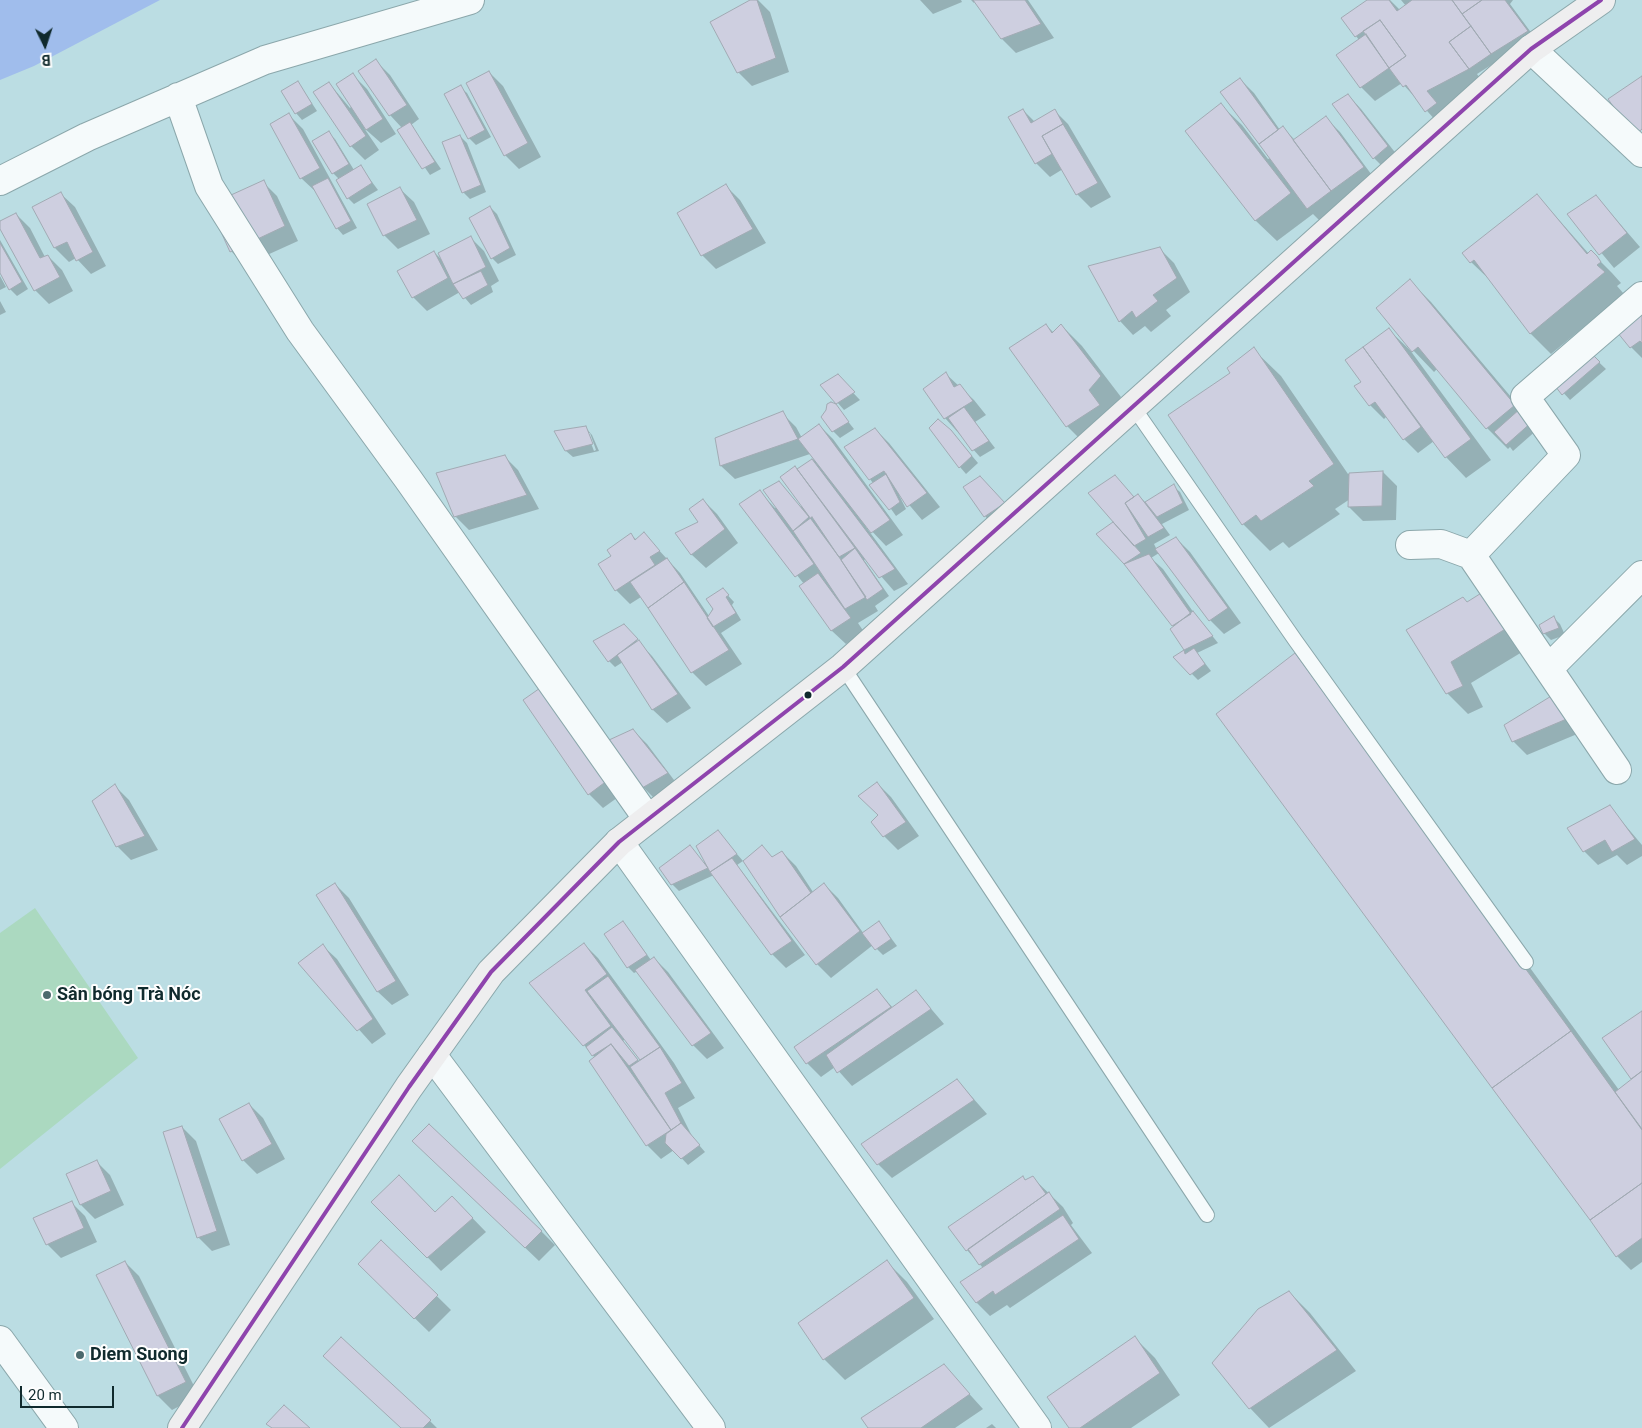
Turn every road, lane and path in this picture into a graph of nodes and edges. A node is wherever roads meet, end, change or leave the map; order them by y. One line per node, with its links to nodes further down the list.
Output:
1 (470, 0): 4 (street)
2 (1601, 0): 3 (main road)
3 (1532, 49): 5 (street); 8 (main road)
4 (178, 97): 6 (street); 15 (street)
5 (1642, 154)
6 (0, 181)
7 (1642, 296): 10 (street)
8 (1134, 408): 12 (main road); 17 (lane)
9 (1410, 546): 10 (street)
10 (1470, 555): 13 (street)
11 (1642, 575): 13 (street)
12 (842, 667): 15 (main road); 19 (lane)
13 (1549, 668): 14 (street)
14 (1617, 770)
15 (648, 818): 16 (main road)
16 (619, 842): 18 (main road); 24 (street)
17 (1526, 962)
18 (432, 1055): 22 (main road); 23 (street)
19 (1206, 1216)
20 (0, 1340): 21 (street)
21 (64, 1428)
22 (182, 1428)
23 (711, 1428)
24 (1038, 1428)

